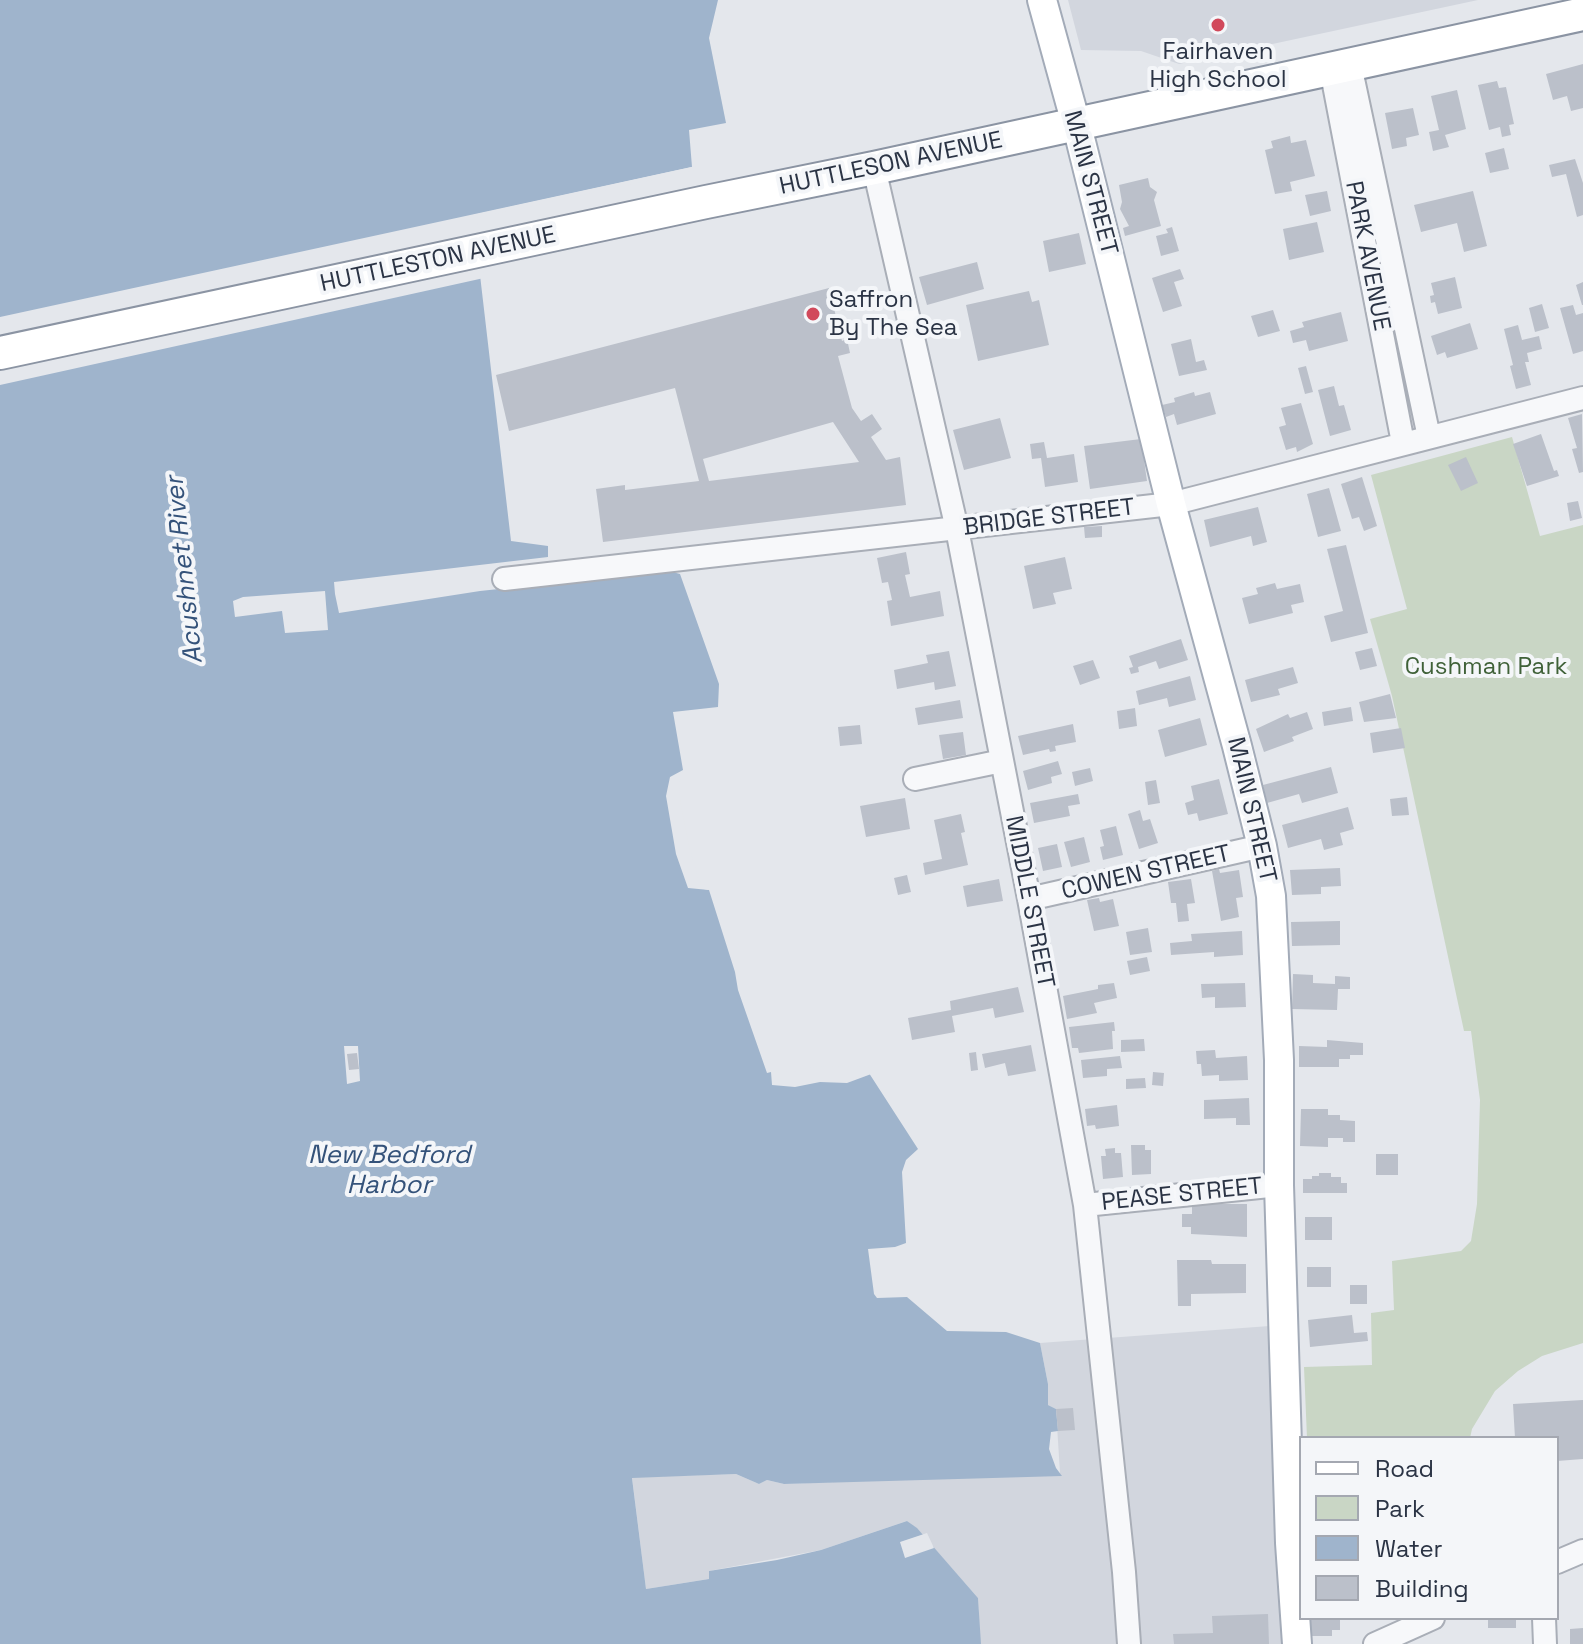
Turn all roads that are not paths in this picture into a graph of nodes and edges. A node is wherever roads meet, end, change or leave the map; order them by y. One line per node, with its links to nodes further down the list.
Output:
1 (1042, 0): 4 (main road, MAIN STREET)
2 (1583, 14): 3 (highway)
3 (1340, 67): 4 (highway); 9 (street); 10 (street, PARK AVENUE)
4 (1075, 125): 5 (highway, HUTTLESON AVENUE); 11 (main road, MAIN STREET)
5 (874, 168): 6 (highway, HUTTLESON AVENUE); 12 (street, MIDDLE STREET)
6 (706, 202): 7 (highway, HUTTLESTON AVENUE)
7 (0, 353)
8 (1583, 398): 9 (street, BRIDGE STREET)
9 (1429, 437): 10 (street, BRIDGE STREET)
10 (1403, 443): 11 (street, BRIDGE STREET)
11 (1171, 504): 12 (street, BRIDGE STREET); 16 (main road, MAIN STREET)
12 (957, 529): 13 (street, BRIDGE STREET); 14 (street, MIDDLE STREET)
13 (504, 579)
14 (1002, 761): 15 (street); 17 (street, MIDDLE STREET)
15 (915, 779)
16 (1262, 846): 17 (street, COWEN STREET); 18 (main road, MAIN STREET)
17 (1029, 899): 19 (street, MIDDLE STREET)
18 (1279, 1185): 19 (street, PEASE STREET); 25 (main road, MAIN STREET)
19 (1085, 1205): 24 (street, MIDDLE STREET)
20 (1583, 1551): 21 (street)
21 (1559, 1561)
22 (1429, 1620): 26 (street)
23 (1544, 1620): 27 (street)
24 (1129, 1644)
25 (1297, 1644)
26 (1375, 1644)
27 (1545, 1644)

